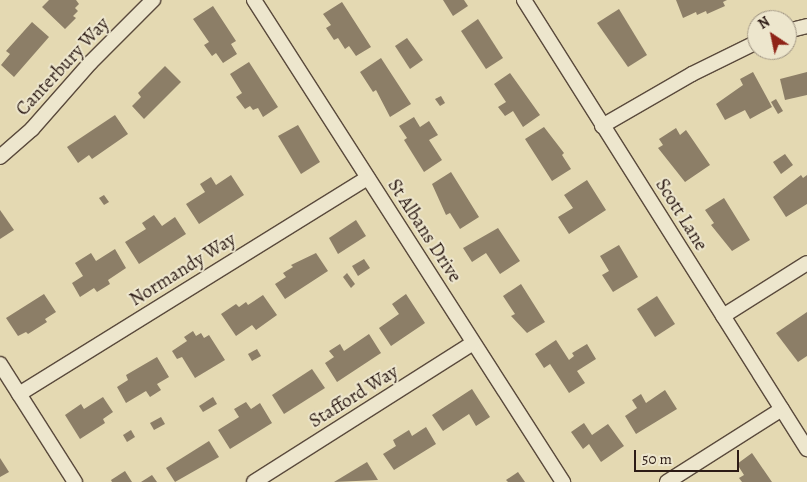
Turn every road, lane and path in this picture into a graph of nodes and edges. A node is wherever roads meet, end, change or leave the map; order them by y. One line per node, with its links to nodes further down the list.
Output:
1 (153, 0): 6 (street, Canterbury Way)
2 (254, 0): 7 (street, St Albans Drive)
3 (524, 0): 5 (street, Scott Lane)
4 (747, 47): 5 (street)
5 (602, 126): 9 (street, Scott Lane)
6 (0, 157)
7 (367, 178): 10 (street, St Albans Drive); 12 (street, Normandy Way)
8 (807, 263): 9 (street)
9 (723, 316): 13 (street, Scott Lane)
10 (473, 343): 16 (street, Stafford Way); 17 (street, St Albans Drive)
11 (0, 364): 12 (street)
12 (19, 394): 15 (street)
13 (782, 410): 14 (street, Scott Lane); 18 (street)
14 (807, 449)
15 (75, 482)
16 (254, 482)
17 (563, 482)
18 (667, 482)

